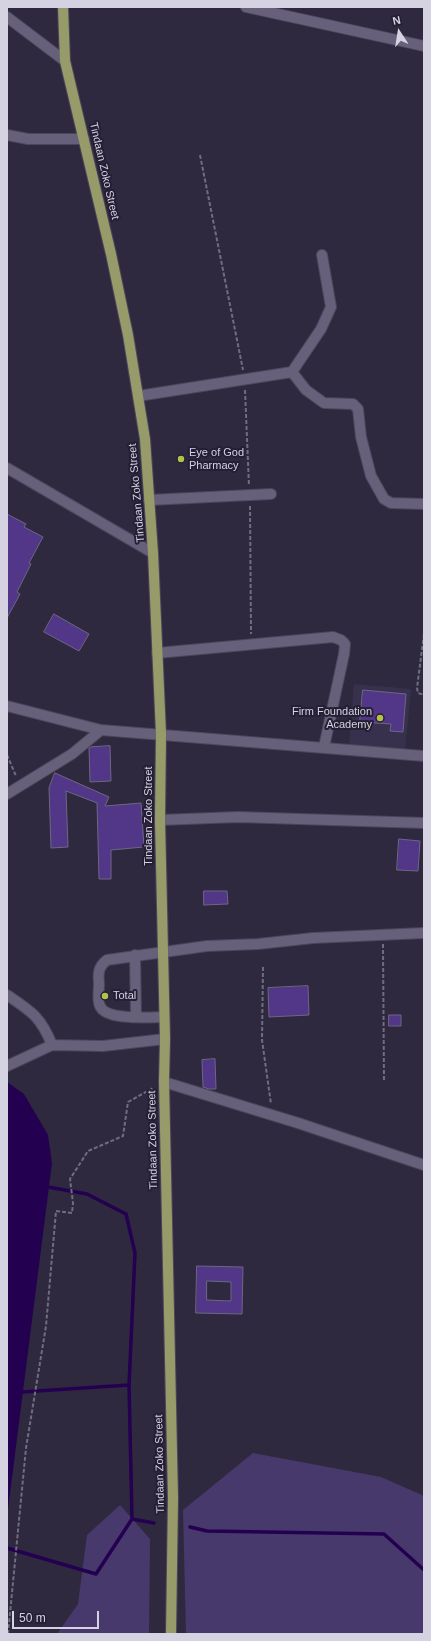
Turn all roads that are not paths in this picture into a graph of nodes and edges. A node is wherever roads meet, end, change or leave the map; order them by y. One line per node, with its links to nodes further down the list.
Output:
1 (63, 7): 6 (main road, Tindaan Zoko Street)
2 (246, 7): 3 (street)
3 (279, 10): 5 (street)
4 (7, 17): 6 (street)
5 (424, 46)
6 (65, 61): 8 (main road, Tindaan Zoko Street)
7 (7, 135): 8 (street)
8 (84, 139): 11 (main road, Tindaan Zoko Street)
9 (322, 255): 10 (street)
10 (292, 372): 11 (street); 15 (street)
11 (138, 396): 14 (main road, Tindaan Zoko Street)
12 (7, 468): 16 (street)
13 (271, 494): 14 (street)
14 (149, 500): 16 (main road, Tindaan Zoko Street)
15 (424, 504)
16 (154, 553): 17 (main road, Tindaan Zoko Street)
17 (158, 653): 20 (main road, Tindaan Zoko Street); 21 (street)
18 (7, 706): 19 (street)
19 (101, 730): 20 (street); 23 (street)
20 (161, 734): 21 (street); 24 (main road, Tindaan Zoko Street)
21 (324, 747): 22 (street)
22 (424, 756)
23 (7, 794)
24 (160, 820): 25 (street); 27 (main road, Tindaan Zoko Street)
25 (424, 823)
26 (424, 933): 27 (street)
27 (163, 953): 28 (street); 31 (main road, Tindaan Zoko Street)
28 (135, 956): 30 (street); 30 (street)
29 (7, 995): 33 (street)
30 (136, 1017): 31 (street)
31 (164, 1017): 32 (main road, Tindaan Zoko Street)
32 (165, 1039): 33 (street); 35 (main road, Tindaan Zoko Street)
33 (52, 1044): 34 (street)
34 (7, 1066)
35 (164, 1082): 36 (street); 37 (main road, Tindaan Zoko Street)
36 (424, 1165)
37 (171, 1634)

